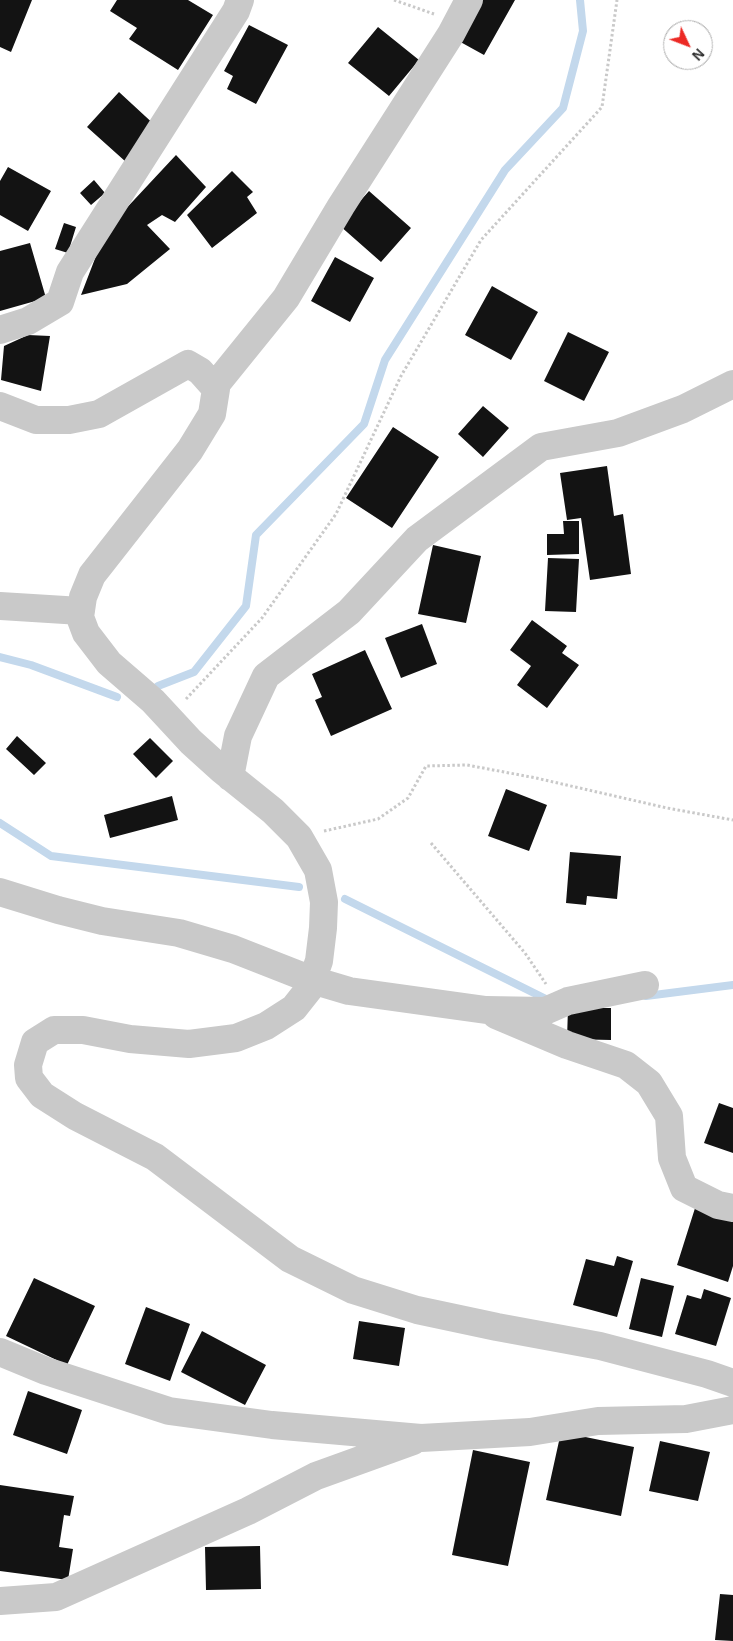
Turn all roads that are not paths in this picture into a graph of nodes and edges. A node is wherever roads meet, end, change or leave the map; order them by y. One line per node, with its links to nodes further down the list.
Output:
1 (240, 0): 3 (street)
2 (463, 11): 5 (street)
3 (0, 330)
4 (733, 384): 9 (street)
5 (214, 387): 6 (street); 8 (street)
6 (0, 406)
7 (0, 606): 8 (street)
8 (81, 611): 9 (street)
9 (230, 777): 11 (street)
10 (0, 892): 11 (street)
11 (312, 980): 13 (street); 16 (street)
12 (645, 985): 13 (street)
13 (486, 1010): 14 (street)
14 (733, 1208)
15 (0, 1352): 18 (street)
16 (733, 1383)
17 (733, 1410): 18 (street)
18 (421, 1438): 19 (street)
19 (0, 1601)

